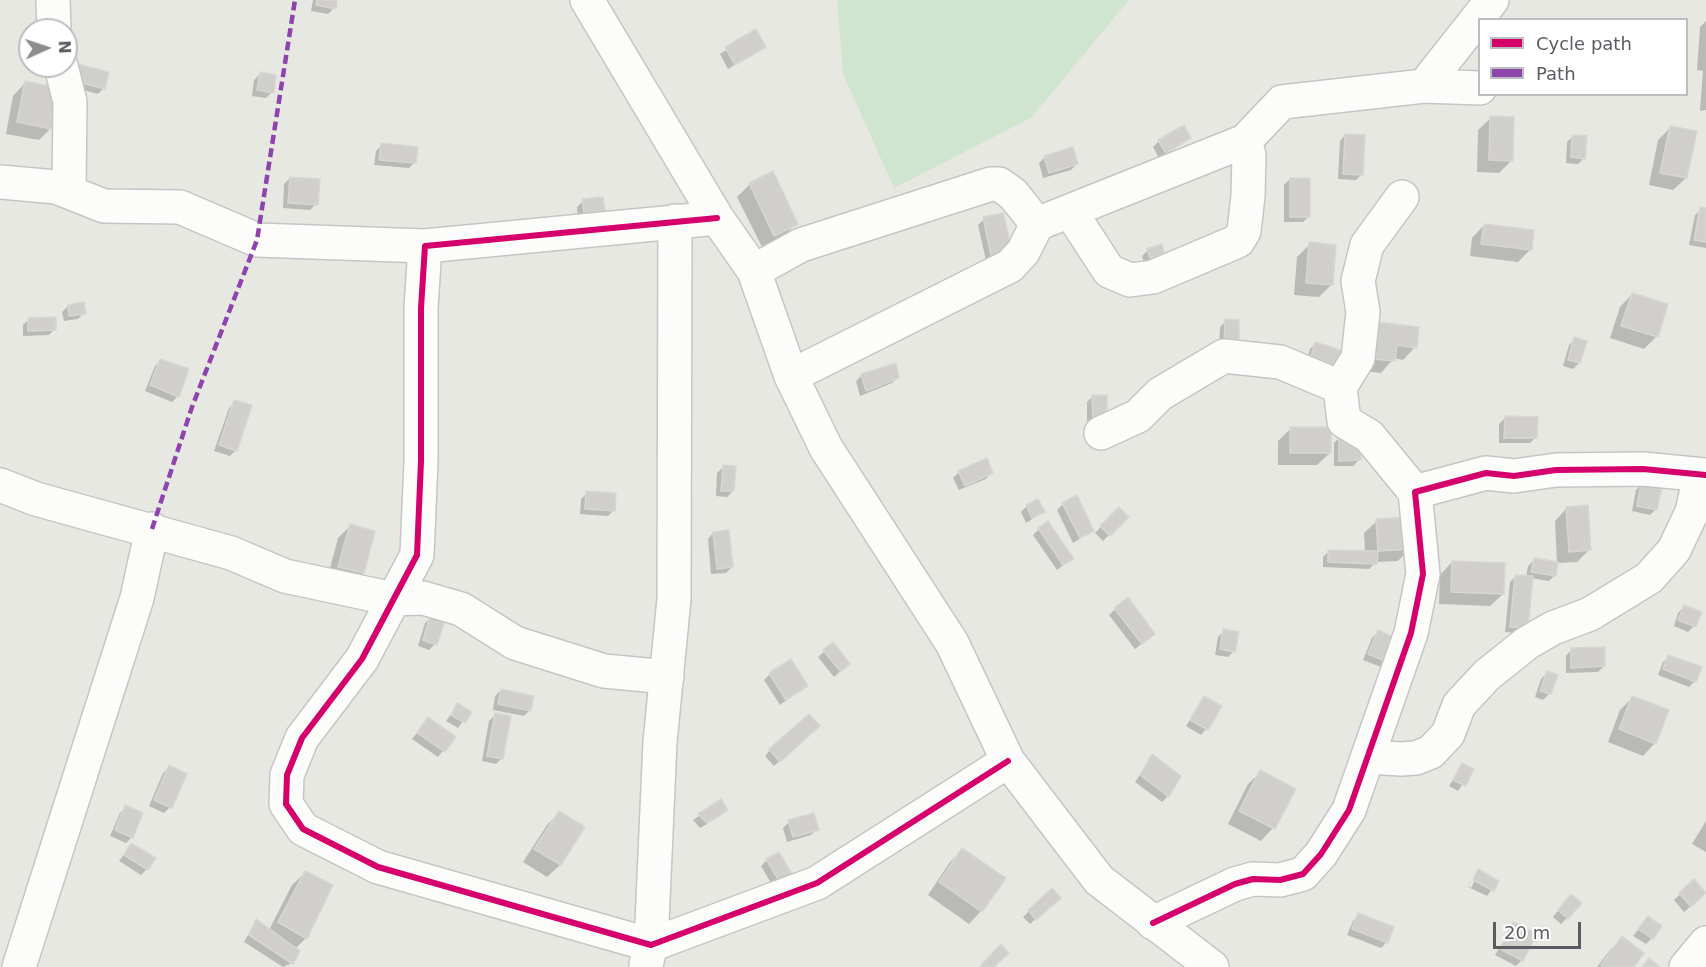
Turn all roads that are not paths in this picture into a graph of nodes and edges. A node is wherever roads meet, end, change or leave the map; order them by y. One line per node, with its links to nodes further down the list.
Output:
1 (53, 0): 4 (street)
2 (587, 0): 13 (street)
3 (1492, 0): 6 (street)
4 (54, 18)
5 (64, 78): 10 (street)
6 (1424, 86): 7 (street); 8 (street)
7 (1478, 88)
8 (1245, 141): 12 (street); 12 (street)
9 (0, 182): 10 (street)
10 (69, 191): 16 (street)
11 (1402, 197): 19 (street)
12 (1070, 211): 15 (street)
13 (717, 218): 14 (street); 17 (street)
14 (675, 221): 16 (street); 26 (street)
15 (1037, 224): 17 (street); 18 (street)
16 (425, 246): 25 (street)
17 (754, 271): 18 (street)
18 (791, 376): 28 (street)
19 (1340, 387): 20 (street); 23 (street)
20 (1101, 433)
21 (1705, 475): 23 (street); 27 (street)
22 (0, 485): 24 (street)
23 (1415, 492): 27 (street)
24 (152, 529): 25 (street); 33 (street)
25 (393, 599): 26 (street); 31 (street)
26 (667, 677): 31 (street)
27 (1368, 757): 29 (street)
28 (1008, 761): 29 (street); 31 (street)
29 (1153, 923): 32 (street)
30 (1706, 943): 35 (street)
31 (648, 956)
32 (1185, 961): 34 (street)
33 (19, 967)
34 (1212, 967)
35 (1686, 967)

